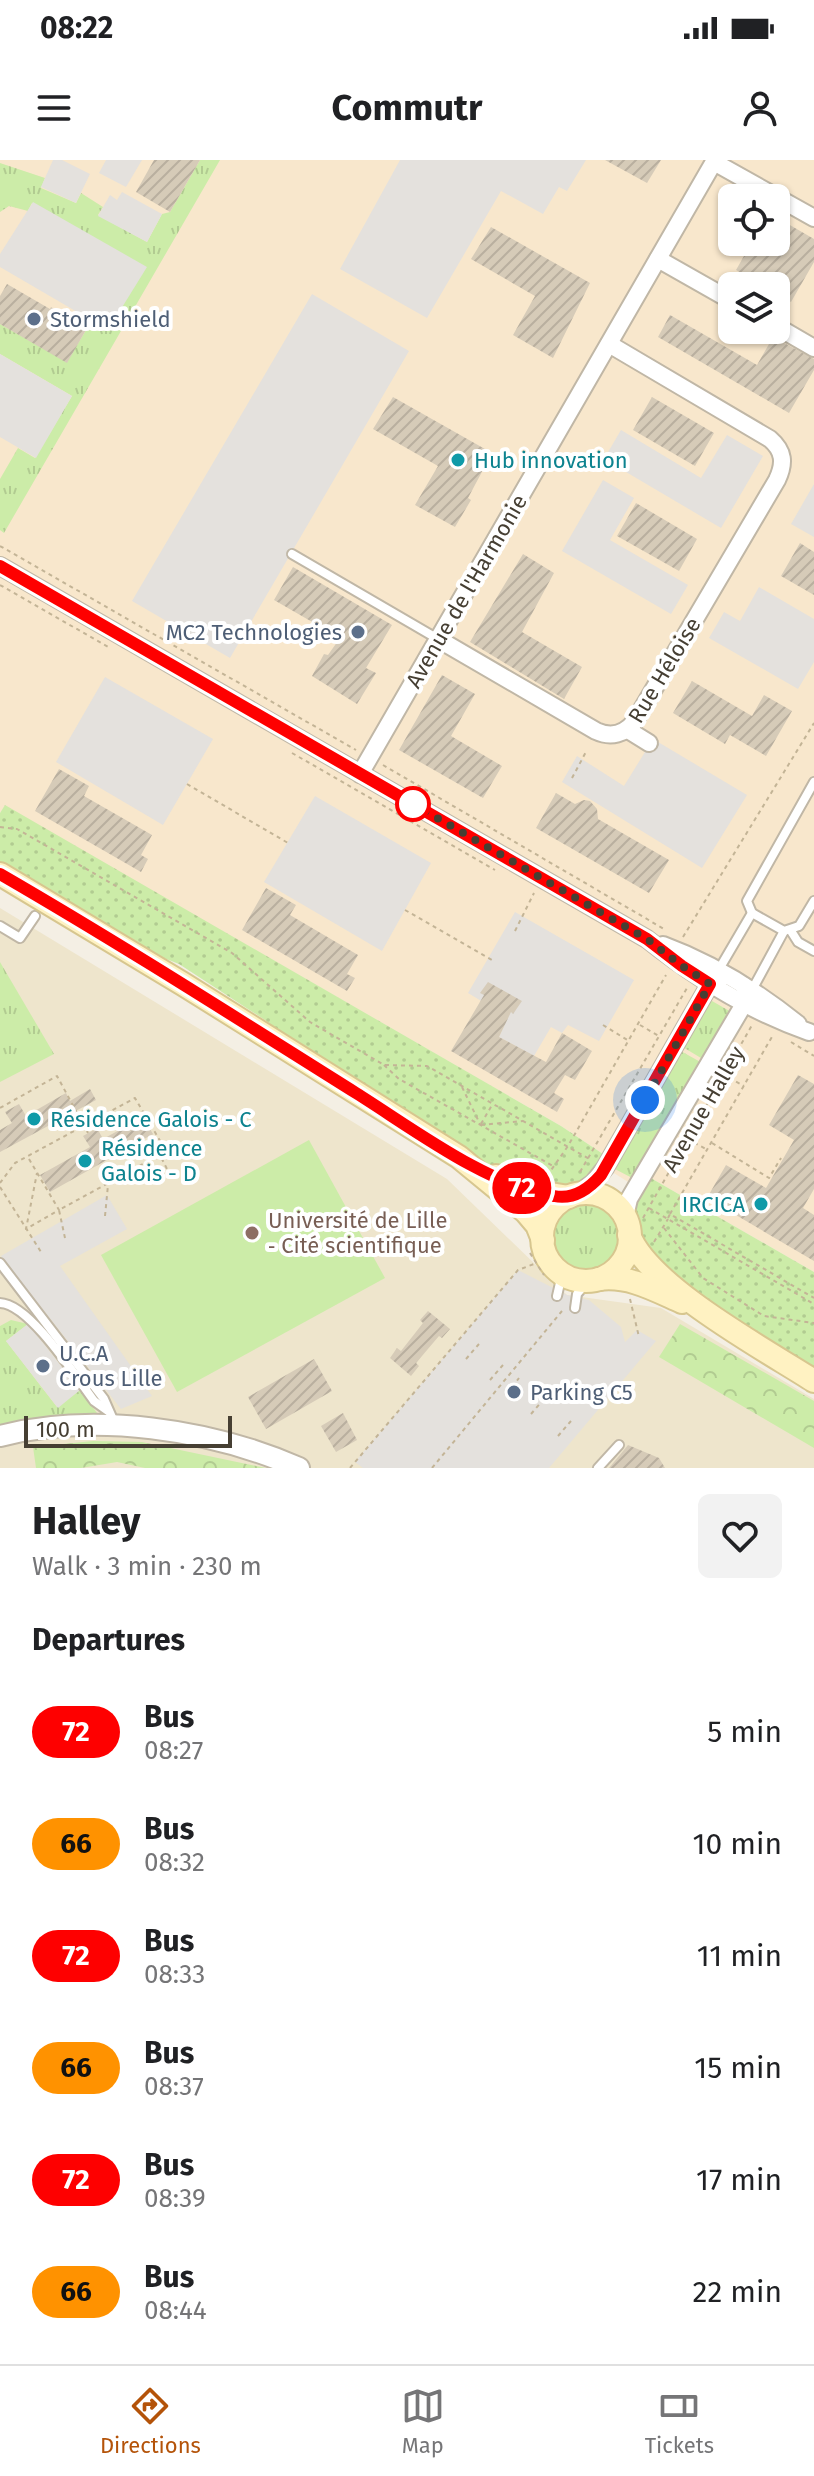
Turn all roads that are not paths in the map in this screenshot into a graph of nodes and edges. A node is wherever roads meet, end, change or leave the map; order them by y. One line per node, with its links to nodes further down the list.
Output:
1 (715, 161): 2 (street); 3 (street, Avenue de l'Harmonie)
2 (814, 218)
3 (658, 259): 4 (street); 6 (street, Avenue de l'Harmonie)
4 (718, 293)
5 (790, 334): 7 (street)
6 (609, 344): 10 (street, Avenue de l'Harmonie); 11 (street, Rue Héloise)
7 (814, 348)
8 (292, 554): 10 (lane, Rue Héloise)
9 (0, 566): 13 (street)
10 (438, 639): 11 (street, Rue Héloise); 13 (street, Avenue de l'Harmonie)
11 (628, 730): 12 (street)
12 (649, 743)
13 (360, 774): 22 (street)
14 (814, 782): 17 (lane)
15 (0, 874): 25 (main road)
16 (814, 901): 20 (lane)
17 (752, 913): 20 (lane); 22 (lane)
18 (35, 916): 19 (lane)
19 (0, 926)
20 (788, 931): 21 (lane); 23 (lane)
21 (814, 951)
22 (718, 977): 23 (street); 26 (street)
23 (746, 993): 24 (street); 27 (street, Avenue Halley)
24 (811, 1034)
25 (459, 1157): 26 (main road); 28 (main road)
26 (575, 1189): 27 (main road); 28 (main road)
27 (633, 1228): 31 (main road); 35 (main road)
28 (543, 1240): 30 (main road)
29 (0, 1263): 37 (lane)
30 (544, 1265): 31 (main road); 32 (lane)
31 (594, 1280): 34 (lane); 35 (main road)
32 (557, 1296)
33 (0, 1303): 37 (lane)
34 (575, 1308)
35 (719, 1320): 36 (main road)
36 (814, 1381)
37 (108, 1423): 38 (street); 40 (street); 41 (street)
38 (0, 1436)
39 (619, 1445): 42 (lane)
40 (0, 1448)
41 (299, 1468)
42 (598, 1468)

